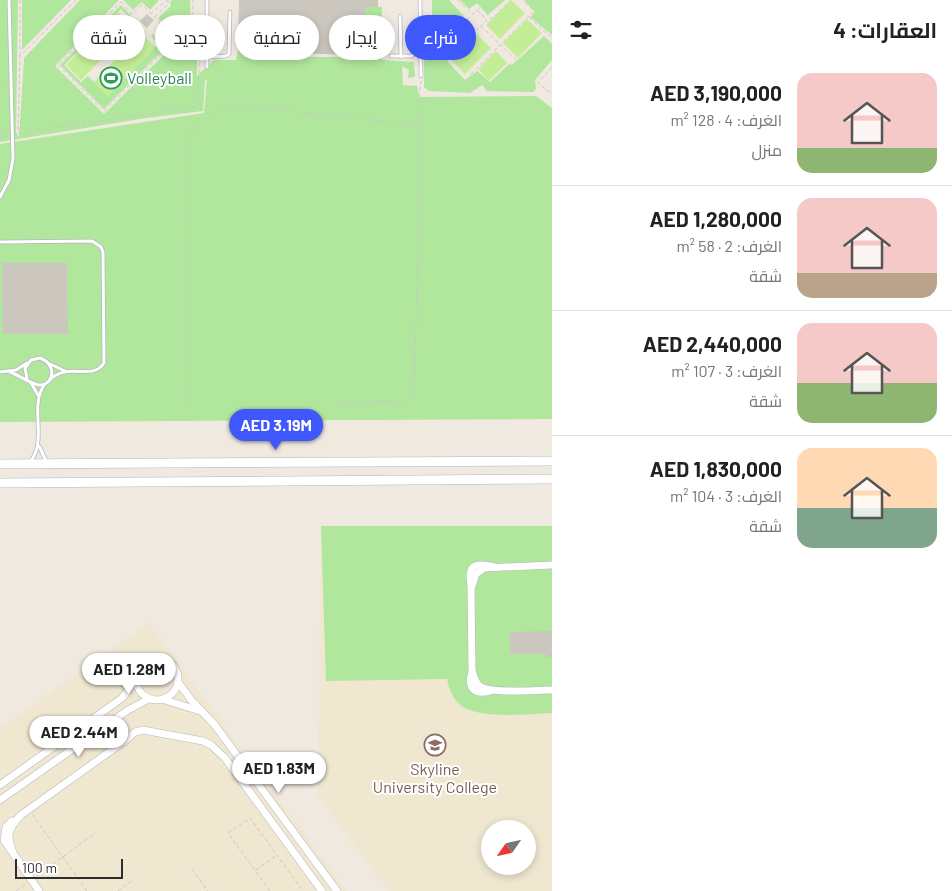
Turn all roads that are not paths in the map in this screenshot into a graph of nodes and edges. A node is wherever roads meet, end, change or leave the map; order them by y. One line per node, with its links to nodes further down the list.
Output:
1 (9, 0): 16 (lane)
2 (206, 0): 5 (lane)
3 (420, 0): 6 (lane)
4 (230, 12): 8 (lane)
5 (206, 15)
6 (420, 15)
7 (400, 16): 10 (lane)
8 (225, 56)
9 (395, 56): 10 (lane)
10 (401, 57): 11 (lane)
11 (405, 57)
12 (207, 60): 14 (lane)
13 (421, 60): 15 (lane)
14 (207, 66)
15 (421, 76)
16 (0, 197)
17 (0, 242): 22 (lane)
18 (49, 362): 19 (lane); 22 (lane); 24 (lane)
19 (28, 363): 21 (lane); 23 (lane)
20 (0, 372): 21 (lane)
21 (10, 372): 23 (lane)
22 (65, 372): 24 (lane)
23 (27, 379): 25 (lane)
24 (50, 379): 26 (lane)
25 (31, 383): 26 (lane); 27 (lane)
26 (44, 384): 27 (lane)
27 (38, 396): 28 (lane)
28 (38, 445): 31 (lane); 32 (lane)
29 (552, 461): 32 (street)
30 (0, 464): 31 (street)
31 (27, 464): 32 (street)
32 (48, 464)
33 (551, 480): 34 (street)
34 (0, 483)
35 (552, 565): 38 (street)
36 (136, 680): 37 (street); 39 (street); 42 (street)
37 (178, 682): 40 (street); 41 (street)
38 (552, 690)
39 (149, 699): 40 (street); 43 (street)
40 (164, 700): 41 (street)
41 (203, 712): 46 (street)
42 (0, 785)
43 (0, 800)
44 (39, 891): 45 (street)
45 (322, 891)
46 (337, 891)

